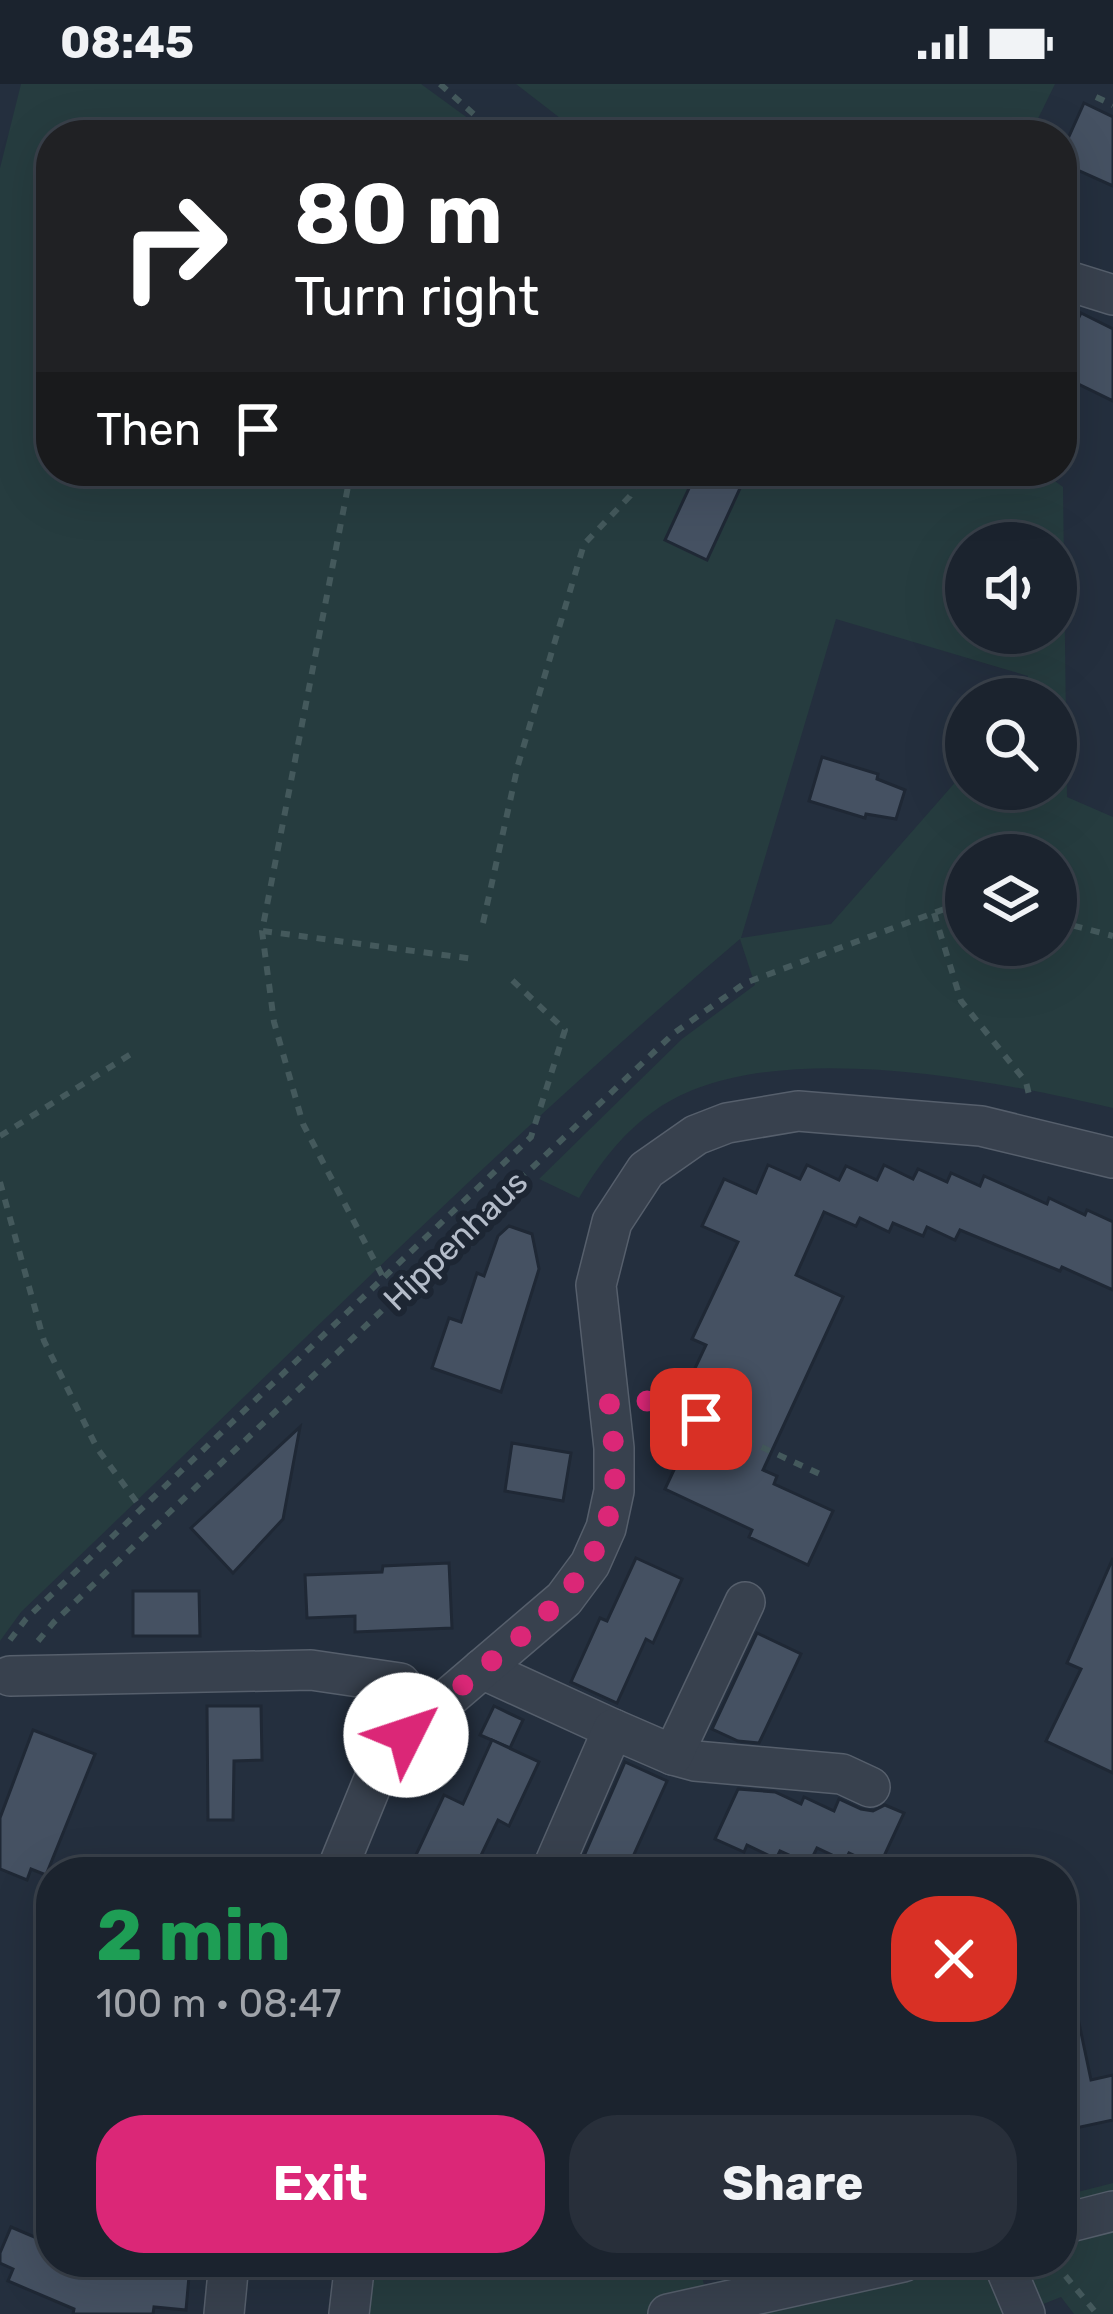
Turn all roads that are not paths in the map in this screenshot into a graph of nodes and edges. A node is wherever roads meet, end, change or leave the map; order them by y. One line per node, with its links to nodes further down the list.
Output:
1 (1077, 284): 2 (street)
2 (1113, 295)
3 (1113, 1157): 6 (street)
4 (746, 1602): 9 (street)
5 (5, 1664): 7 (street)
6 (482, 1669): 7 (street); 8 (street)
7 (428, 1717): 11 (street)
8 (613, 1729): 9 (street); 12 (street)
9 (674, 1755): 10 (street)
10 (870, 1787)
11 (342, 1857)
12 (557, 1857)
13 (1113, 2211): 14 (street)
14 (1077, 2220)
15 (228, 2277): 19 (street)
16 (354, 2277): 20 (street)
17 (835, 2277): 21 (street)
18 (1009, 2277): 22 (street)
19 (224, 2314)
20 (349, 2314)
21 (668, 2314)
22 (1025, 2314)

